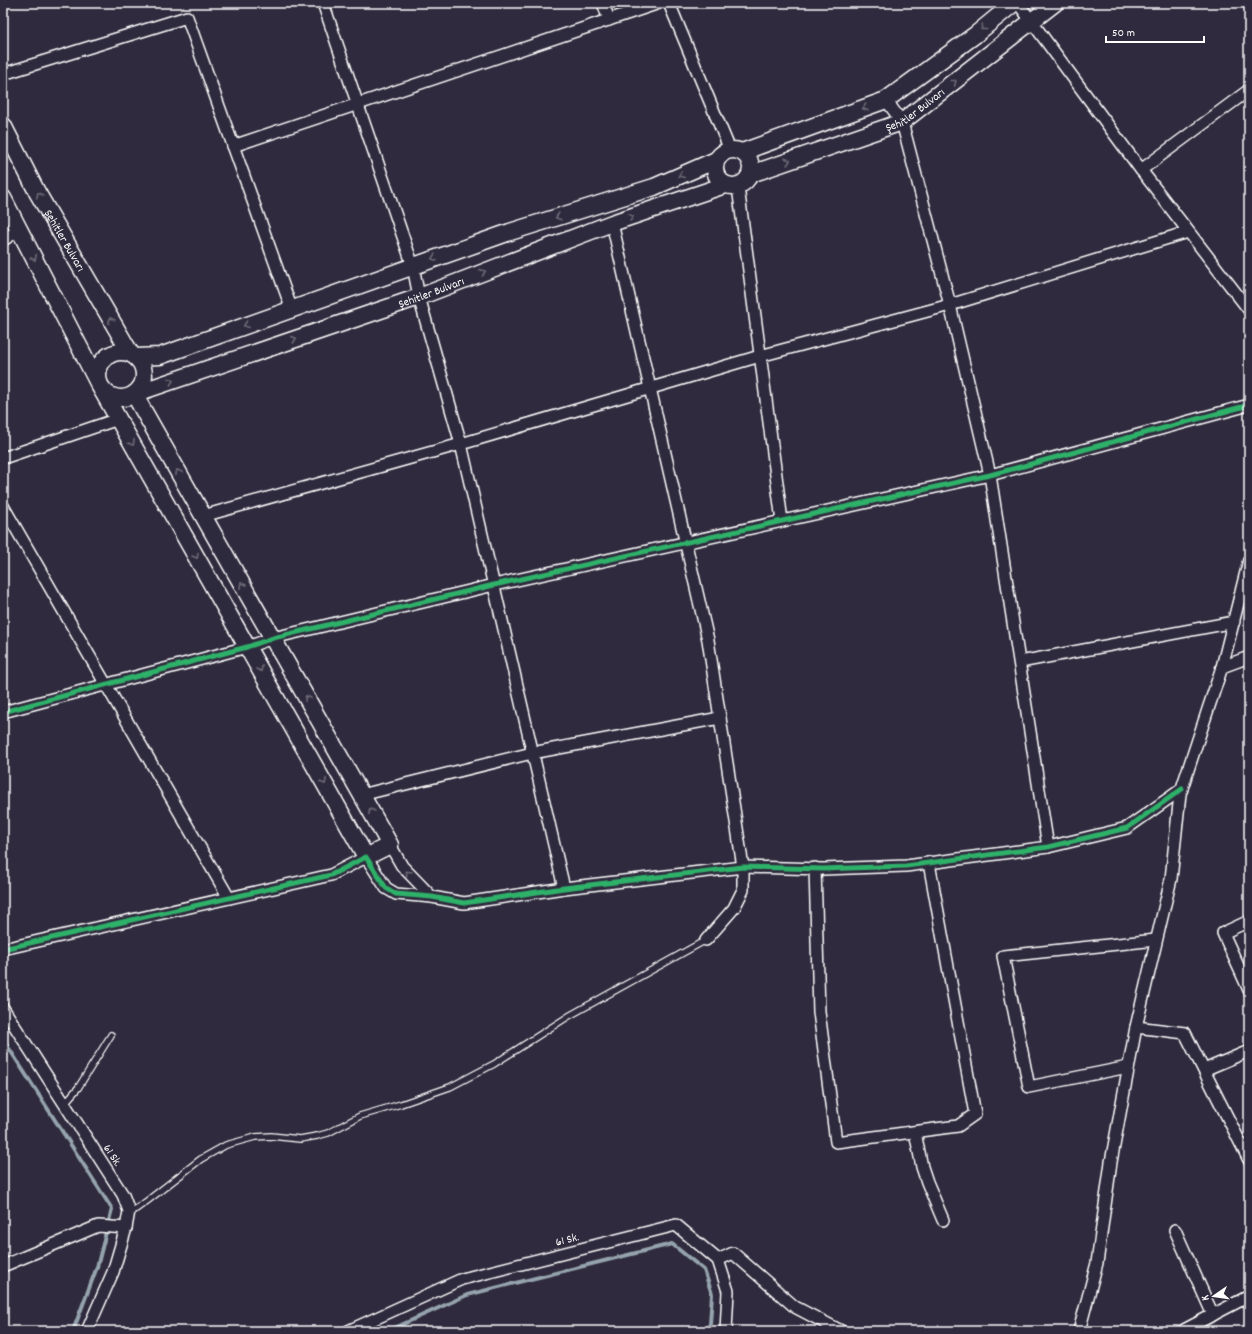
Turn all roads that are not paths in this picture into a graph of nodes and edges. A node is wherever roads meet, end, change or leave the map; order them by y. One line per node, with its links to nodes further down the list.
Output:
1 (323, 3): 13 (street)
2 (603, 3): 8 (street)
3 (659, 3): 8 (street)
4 (669, 3): 17 (street)
5 (1014, 3): 12 (main road, Şehitler Bulvarı, one-way to 12)
6 (1018, 3): 9 (street)
7 (1055, 3): 9 (main road, Şehitler Bulvarı)
8 (609, 20): 13 (street)
9 (1032, 22): 14 (main road, Şehitler Bulvarı, one-way to 9); 19 (street)
10 (3, 74): 16 (street)
11 (1249, 90): 19 (street)
12 (886, 100): 14 (street); 17 (main road, Şehitler Bulvarı, one-way to 17)
13 (357, 104): 16 (street); 27 (street)
14 (902, 122): 20 (main road, Şehitler Bulvarı, one-way to 14); 29 (street)
15 (3, 125): 32 (main road, Şehitler Bulvarı, one-way to 15)
16 (234, 146): 30 (street)
17 (736, 151): 18 (main road); 20 (main road)
18 (716, 160): 21 (main road); 27 (main road, one-way to 27)
19 (1141, 170): 25 (street)
20 (751, 174): 21 (main road)
21 (731, 186): 23 (main road, Şehitler Bulvarı, one-way to 21); 33 (street)
22 (3, 198): 24 (main road, Şehitler Bulvarı)
23 (612, 223): 28 (main road, Şehitler Bulvarı, one-way to 23); 35 (street)
24 (20, 230): 26 (street); 34 (main road, Şehitler Bulvarı, one-way to 34)
25 (1188, 232): 29 (street); 31 (street)
26 (3, 240)
27 (413, 266): 28 (street); 30 (main road)
28 (419, 297): 36 (main road, Şehitler Bulvarı, one-way to 28); 39 (street)
29 (950, 305): 33 (street); 41 (street)
30 (292, 310): 32 (main road, one-way to 32)
31 (1249, 310)
32 (134, 355): 34 (main road); 36 (main road, Şehitler Bulvarı)
33 (760, 356): 35 (street); 44 (street)
34 (99, 385): 36 (main road, Şehitler Bulvarı); 38 (main road)
35 (651, 388): 39 (street); 45 (street)
36 (134, 394): 43 (main road, one-way to 36)
37 (1249, 405): 41 (street)
38 (118, 419): 40 (street); 50 (main road, one-way to 50)
39 (461, 444): 43 (street); 47 (street)
40 (3, 458)
41 (990, 475): 44 (street); 52 (street)
42 (3, 506): 54 (street)
43 (203, 516): 49 (main road, one-way to 43)
44 (782, 521): 45 (street)
45 (685, 542): 47 (street); 56 (street)
46 (1249, 560): 48 (street)
47 (494, 584): 49 (street); 57 (street)
48 (1234, 622): 52 (street); 53 (street)
49 (273, 638): 50 (street); 59 (main road, one-way to 49)
50 (247, 646): 54 (street); 62 (main road, one-way to 62)
51 (1249, 657): 53 (street)
52 (1020, 662): 61 (street)
53 (1222, 667): 58 (street)
54 (105, 684): 55 (street); 68 (street)
55 (3, 712)
56 (720, 718): 57 (street); 64 (street)
57 (532, 753): 59 (street); 66 (street)
58 (1182, 789): 61 (street); 71 (street)
59 (361, 795): 60 (main road, one-way to 59)
60 (390, 845): 62 (main road); 67 (street, one-way to 60)
61 (1048, 847): 63 (street)
62 (366, 857): 67 (street); 68 (street)
63 (929, 863): 65 (street); 81 (street)
64 (743, 867): 65 (street); 66 (street); 70 (street)
65 (815, 868): 81 (street)
66 (564, 888): 67 (street)
67 (432, 897)
68 (229, 898): 72 (street)
69 (1249, 921): 73 (street)
70 (706, 940): 83 (lane)
71 (1156, 940): 75 (street); 78 (street)
72 (3, 949)
73 (1249, 990)
74 (3, 1008): 80 (street, 61 Sk.)
75 (1136, 1027): 78 (street); 79 (street)
76 (111, 1035): 80 (lane)
77 (1249, 1051): 79 (street)
78 (1128, 1067): 95 (street)
79 (1204, 1070): 82 (street)
80 (64, 1104): 83 (street, 61 Sk.)
81 (915, 1132): 84 (street)
82 (1249, 1160)
83 (129, 1212): 85 (street)
84 (943, 1220)
85 (123, 1228): 88 (street); 91 (street)
86 (1175, 1230): 90 (street)
87 (718, 1260): 92 (street, 61 Sk.); 93 (street); 94 (street)
88 (3, 1266)
89 (1249, 1296): 90 (street)
90 (1213, 1315): 96 (street)
91 (87, 1331)
92 (348, 1331)
93 (726, 1331)
94 (841, 1331)
95 (1079, 1331)
96 (1182, 1331)

